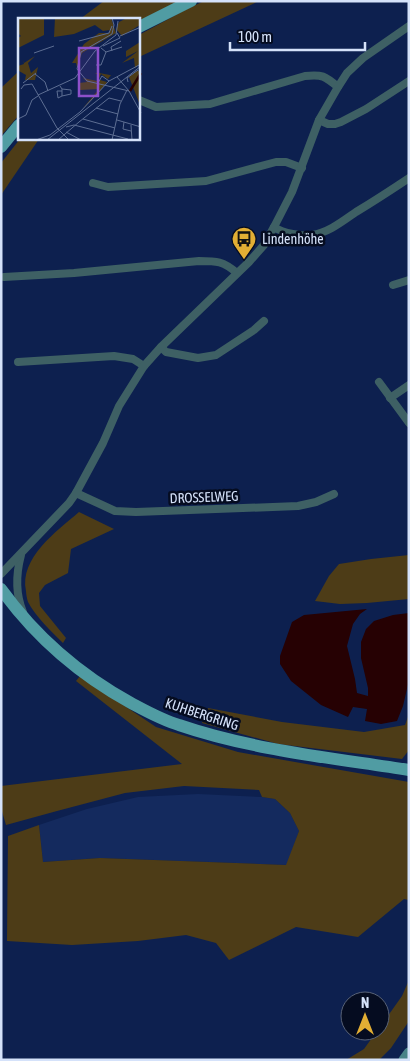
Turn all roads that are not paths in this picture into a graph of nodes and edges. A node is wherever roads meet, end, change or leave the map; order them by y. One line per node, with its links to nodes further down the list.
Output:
1 (191, 1): 2 (main road)
2 (140, 26)
3 (409, 26): 5 (street)
4 (409, 81): 7 (street)
5 (338, 87): 6 (street); 7 (street)
6 (140, 100)
7 (319, 120): 10 (street)
8 (18, 126): 9 (main road)
9 (1, 147)
10 (302, 168): 12 (street); 13 (street)
11 (409, 178): 13 (street)
12 (93, 183)
13 (274, 227): 14 (street)
14 (237, 273): 15 (street); 19 (street)
15 (4, 277)
16 (409, 280): 17 (street)
17 (393, 285)
18 (264, 321): 19 (street)
19 (161, 347): 21 (street)
20 (18, 362): 21 (street)
21 (144, 366): 26 (street)
22 (379, 382): 24 (street)
23 (409, 385): 24 (street)
24 (390, 398): 25 (street)
25 (409, 423)
26 (76, 493): 27 (street, DROSSELWEG); 28 (street)
27 (334, 494)
28 (21, 554): 29 (street); 31 (street)
29 (1, 574)
30 (1, 589): 31 (main road, KUHBERGRING)
31 (26, 621): 32 (main road, KUHBERGRING)
32 (409, 770)
33 (409, 1053): 34 (main road)
34 (404, 1060)

